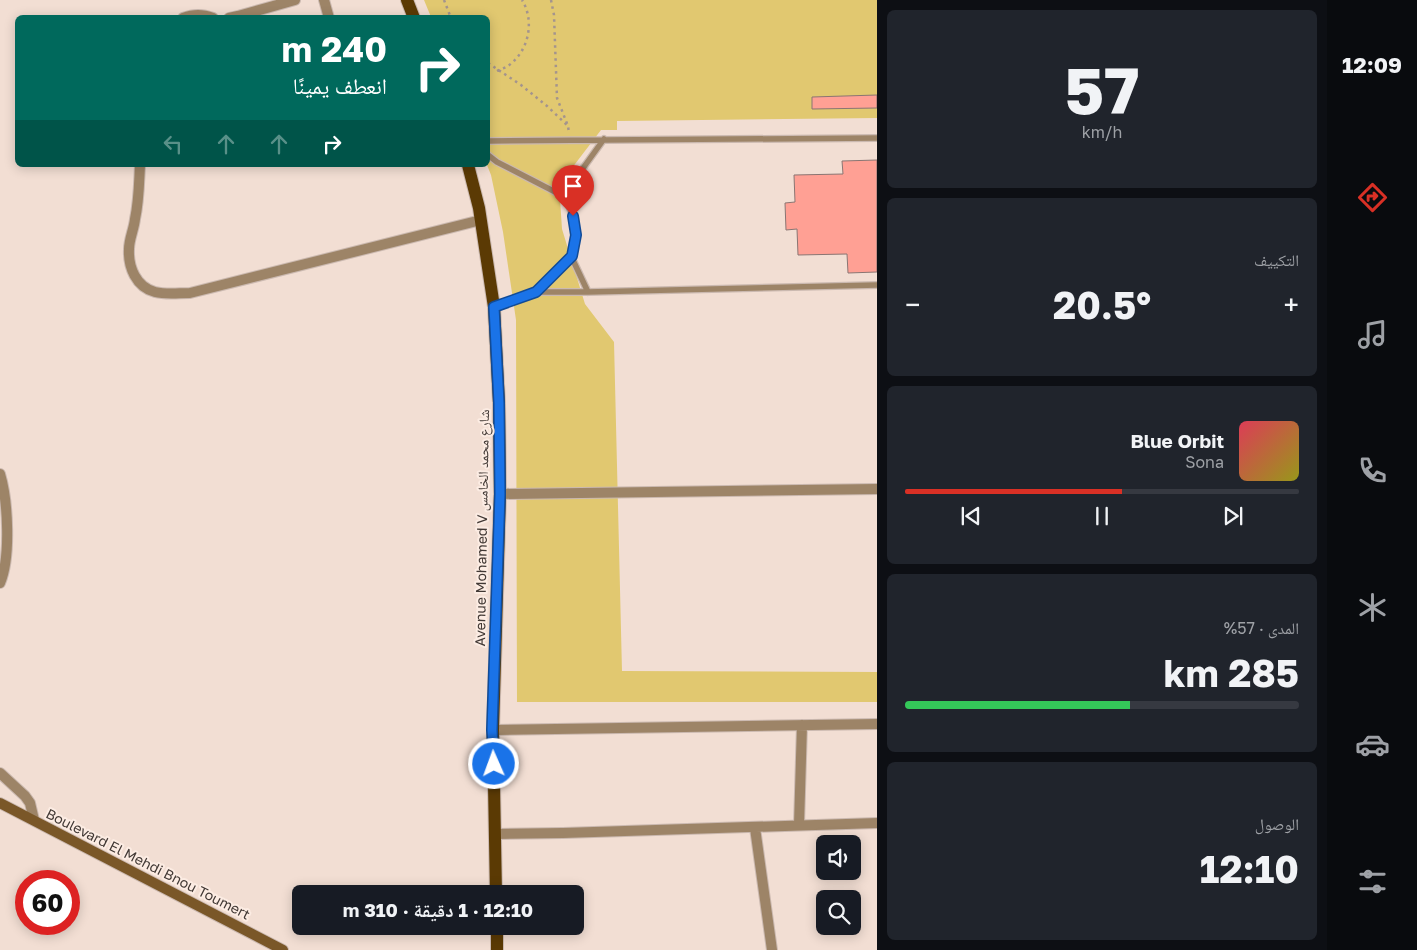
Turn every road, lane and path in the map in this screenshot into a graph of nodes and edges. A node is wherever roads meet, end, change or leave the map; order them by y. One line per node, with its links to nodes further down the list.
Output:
1 (295, 0): 7 (street)
2 (324, 0): 8 (street)
3 (407, 0): 9 (main road)
4 (444, 0): 10 (path)
5 (522, 0): 12 (path)
6 (551, 0): 13 (path)
7 (240, 15)
8 (328, 15)
9 (413, 15)
10 (450, 15)
11 (490, 65): 12 (path)
12 (497, 71): 13 (path)
13 (568, 126): 16 (path)
14 (877, 138): 15 (lane)
15 (604, 139): 16 (lane); 21 (lane)
16 (570, 140): 17 (lane)
17 (490, 141)
18 (490, 157): 21 (lane)
19 (140, 167): 22 (street)
20 (468, 167): 22 (main road, Avenue Mohamed V شارع محمد الخامس)
21 (563, 196): 23 (lane)
22 (481, 220): 27 (main road, Avenue Mohamed V شارع محمد الخامس)
23 (572, 256): 25 (lane); 26 (lane)
24 (877, 285): 26 (lane)
25 (536, 292): 26 (lane); 27 (lane)
26 (588, 292)
27 (494, 307): 30 (main road, Avenue Mohamed V شارع محمد الخامس)
28 (0, 474): 31 (street)
29 (877, 489): 30 (street)
30 (500, 494): 34 (main road, Avenue Mohamed V شارع محمد الخامس)
31 (0, 583)
32 (877, 724): 33 (street)
33 (802, 725): 34 (street); 39 (street)
34 (492, 730): 41 (main road, Avenue Mohamed V شارع محمد الخامس)
35 (0, 773): 37 (street)
36 (0, 803): 37 (main road, Boulevard El Mehdi Bnou Toumert)
37 (34, 820): 44 (main road, Boulevard El Mehdi Bnou Toumert)
38 (877, 823): 39 (street)
39 (798, 825): 40 (street)
40 (755, 828): 41 (street); 46 (street)
41 (495, 834): 42 (main road, Avenue Mohamed V شارع محمد الخامس)
42 (496, 885)
43 (497, 935): 45 (main road)
44 (283, 950)
45 (497, 950)
46 (772, 950)

